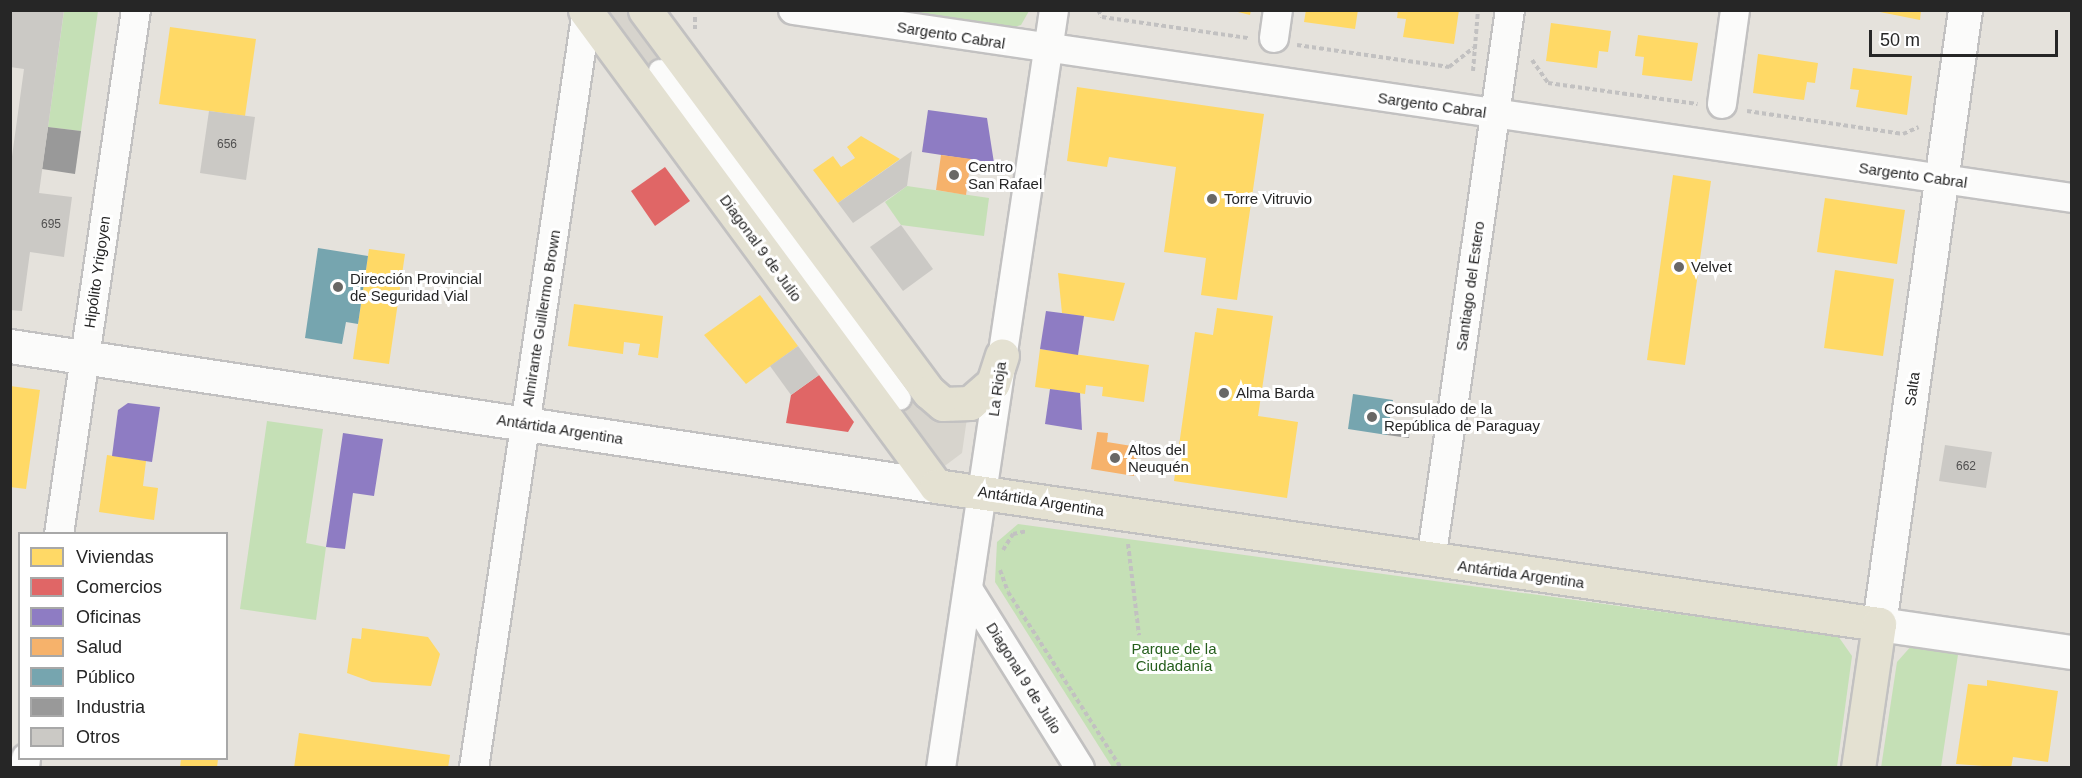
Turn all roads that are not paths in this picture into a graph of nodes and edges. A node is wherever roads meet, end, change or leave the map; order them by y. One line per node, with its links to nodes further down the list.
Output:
1 (136, 10): 17 (street, Hipólito Yrigoyen)
2 (645, 10): 10 (main road, Diagonal 9 de Julio)
3 (793, 10): 9 (street, Sargento Cabral)
4 (1054, 10): 9 (street, La Rioja)
5 (1510, 10): 12 (street, Santiago del Estero)
6 (1735, 10): 11 (street)
7 (1965, 10): 13 (main road, Salta)
8 (586, 11): 10 (main road, Diagonal 9 de Julio); 19 (street, Almirante Guillermo Brown)
9 (1048, 50): 12 (street, Sargento Cabral); 16 (street, La Rioja)
10 (660, 71): 18 (main road, Diagonal 9 de Julio); 18 (main road, Diagonal 9 de Julio)
11 (1722, 104)
12 (1495, 114): 13 (street, Sargento Cabral); 23 (street, Santiago del Estero)
13 (1941, 179): 14 (street, Sargento Cabral); 25 (main road, Salta)
14 (2072, 198)
15 (10, 346): 17 (main road, Antártida Argentina)
16 (1002, 355): 18 (main road, Diagonal 9 de Julio); 21 (street, La Rioja)
17 (85, 357): 19 (main road, Antártida Argentina); 22 (street, Hipólito Yrigoyen)
18 (901, 398): 20 (main road, Diagonal 9 de Julio)
19 (525, 423): 20 (main road, Antártida Argentina); 27 (street, Almirante Guillermo Brown)
20 (936, 486): 21 (main road, Antártida Argentina)
21 (982, 492): 23 (main road, Antártida Argentina); 24 (street, La Rioja)
22 (59, 532)
23 (1431, 561): 25 (main road, Antártida Argentina)
24 (968, 589): 28 (street, La Rioja); 29 (street, Diagonal 9 de Julio)
25 (1879, 624): 26 (main road, Antártida Argentina); 30 (main road, Salta)
26 (2072, 652)
27 (474, 768)
28 (941, 768)
29 (1080, 768)
30 (1858, 768)

